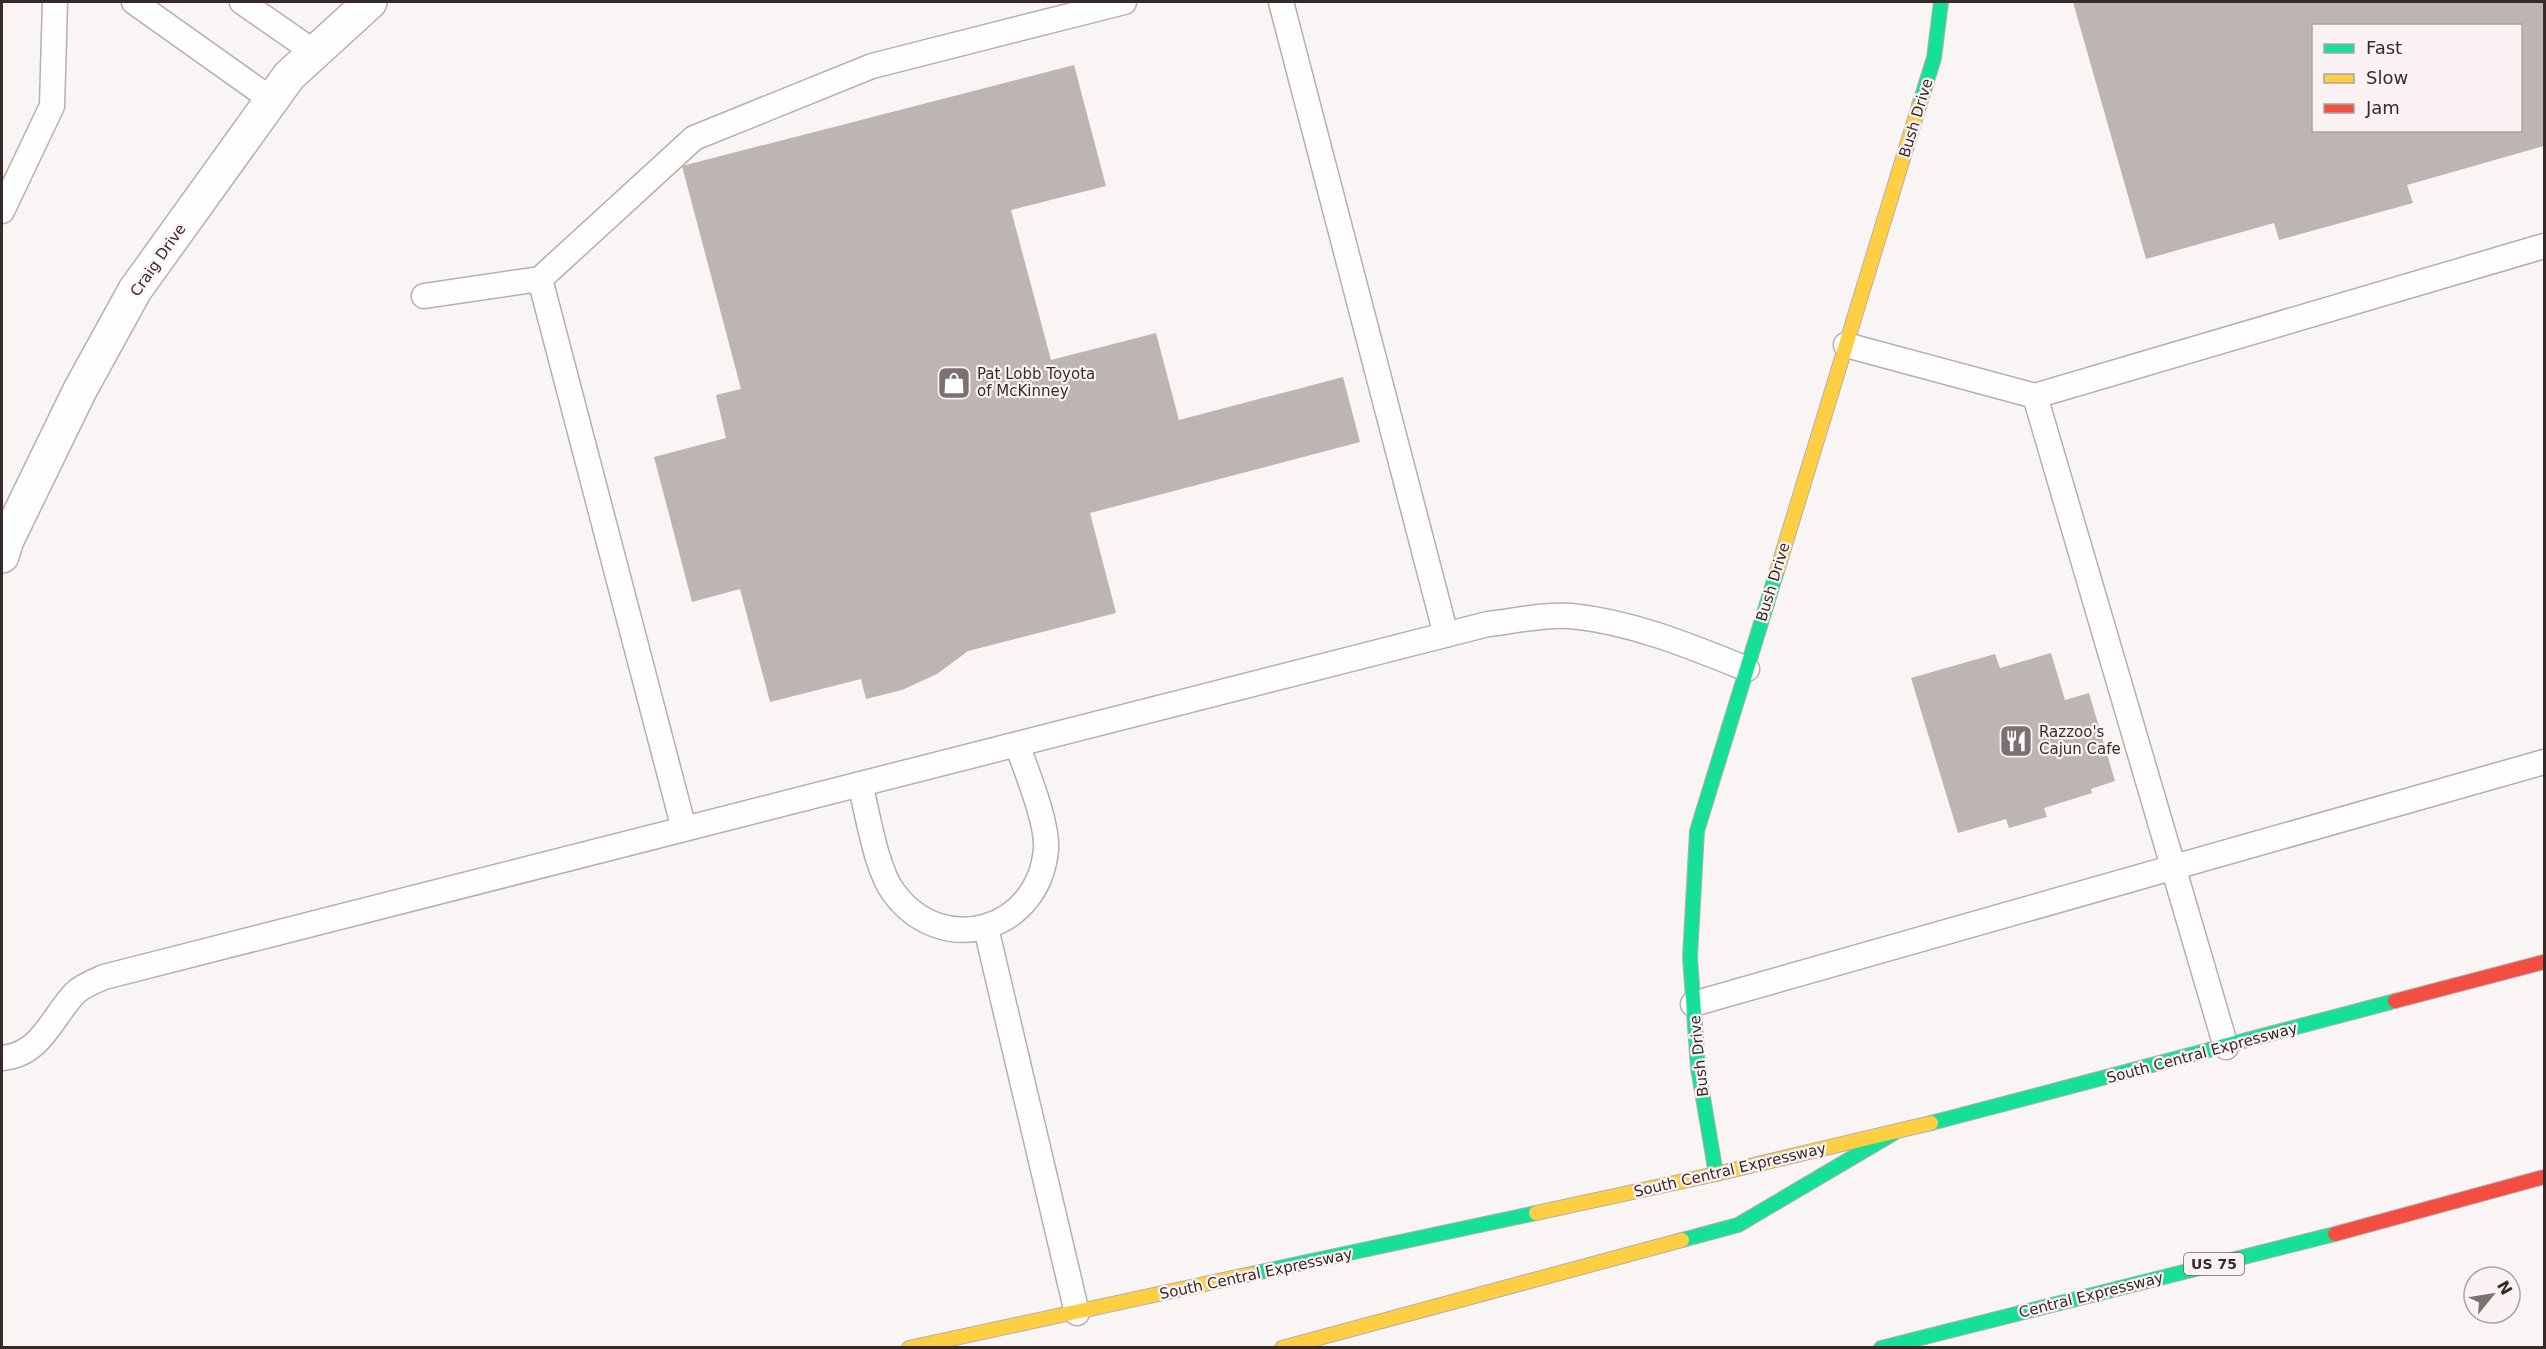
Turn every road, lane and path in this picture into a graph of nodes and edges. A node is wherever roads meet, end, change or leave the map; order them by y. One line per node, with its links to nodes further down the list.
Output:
1 (55, 2): 10 (lane)
2 (134, 2): 9 (lane)
3 (242, 2): 8 (lane)
4 (370, 2): 8 (street, Craig Drive)
5 (1124, 2): 12 (lane)
6 (1281, 2): 17 (lane)
7 (1941, 2): 14 (main road, Bush Drive)
8 (314, 52): 9 (street, Craig Drive)
9 (272, 100): 16 (street, Craig Drive)
10 (2, 211)
11 (2544, 246): 15 (lane)
12 (540, 279): 13 (lane); 22 (lane)
13 (424, 296)
14 (1846, 345): 15 (lane); 18 (main road, Bush Drive)
15 (2035, 396): 23 (lane)
16 (2, 556)
17 (1446, 635): 18 (lane); 19 (lane)
18 (1747, 669): 26 (main road, Bush Drive)
19 (1017, 744): 21 (lane); 24 (lane)
20 (2544, 762): 23 (lane)
21 (860, 784): 22 (lane); 24 (lane)
22 (684, 829): 28 (lane)
23 (2175, 867): 26 (lane); 27 (lane)
24 (986, 928): 32 (lane)
25 (2544, 962): 27 (main road, South Central Expressway)
26 (1693, 1004): 30 (main road, Bush Drive)
27 (2226, 1047): 29 (main road, South Central Expressway)
28 (2, 1058)
29 (1894, 1133): 30 (main road, South Central Expressway); 34 (main road)
30 (1716, 1174): 32 (main road, South Central Expressway)
31 (2544, 1177): 35 (main road, Central Expressway / US 75)
32 (1077, 1313): 33 (main road, South Central Expressway)
33 (909, 1347)
34 (1282, 1347)
35 (1881, 1347)

